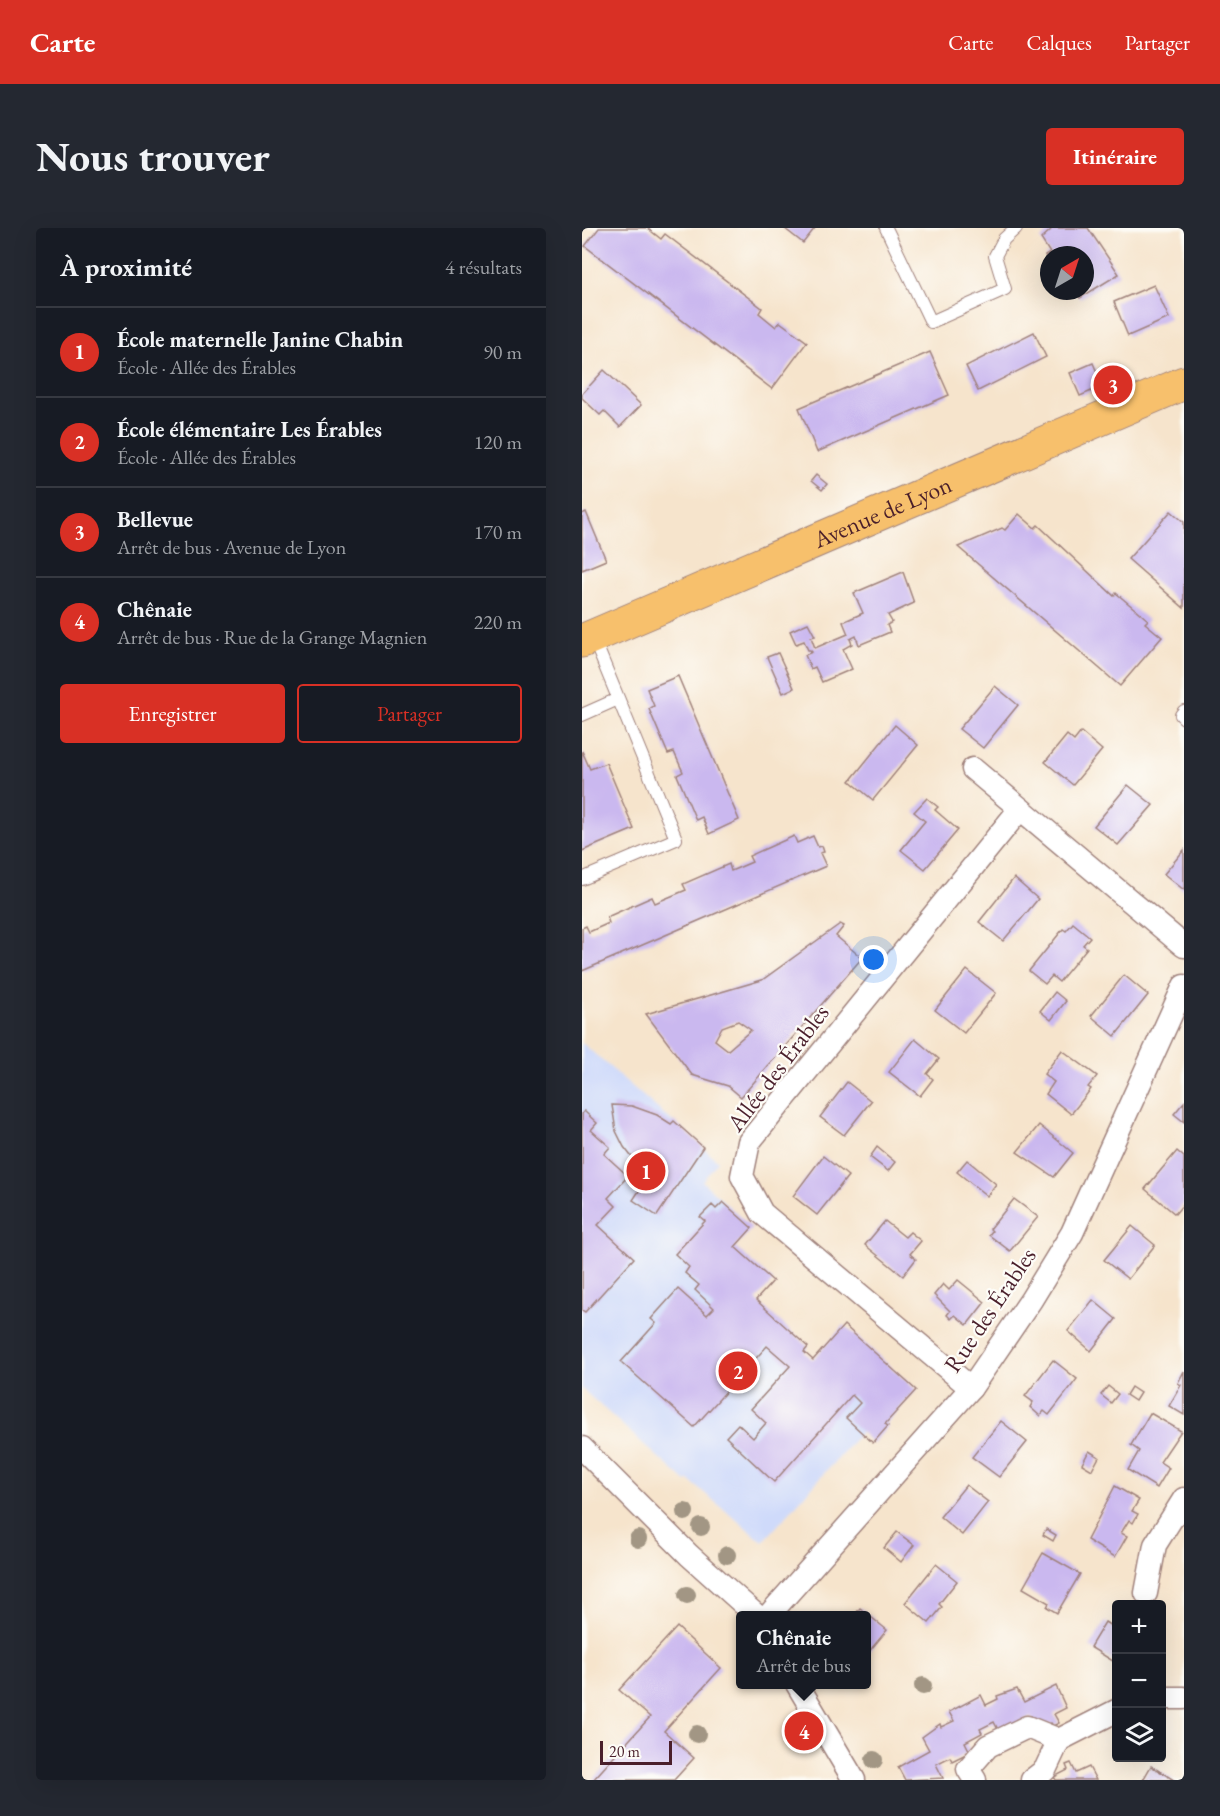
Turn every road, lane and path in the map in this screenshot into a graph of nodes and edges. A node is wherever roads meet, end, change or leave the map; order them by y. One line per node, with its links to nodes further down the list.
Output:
1 (886, 228): 2 (lane)
2 (1016, 228)
3 (1184, 383): 4 (main road, Avenue de Lyon)
4 (587, 638): 5 (lane)
5 (618, 699): 7 (lane); 11 (lane)
6 (1184, 711): 8 (lane)
7 (582, 715)
8 (1184, 718)
9 (973, 769): 10 (street)
10 (1020, 809): 12 (street); 14 (street, Allée des Érables)
11 (582, 879)
12 (1184, 946)
13 (1184, 986): 14 (street, Rue des Érables)
14 (971, 1388): 19 (street, Rue des Érables)
15 (582, 1448): 18 (street)
16 (1184, 1498): 17 (street)
17 (1146, 1593)
18 (751, 1611)
19 (772, 1611)
20 (801, 1689): 25 (street)
21 (1166, 1698): 22 (street)
22 (1184, 1698)
23 (1112, 1713): 24 (street)
24 (1059, 1740): 26 (street); 27 (street)
25 (854, 1780)
26 (975, 1780)
27 (1032, 1780)

